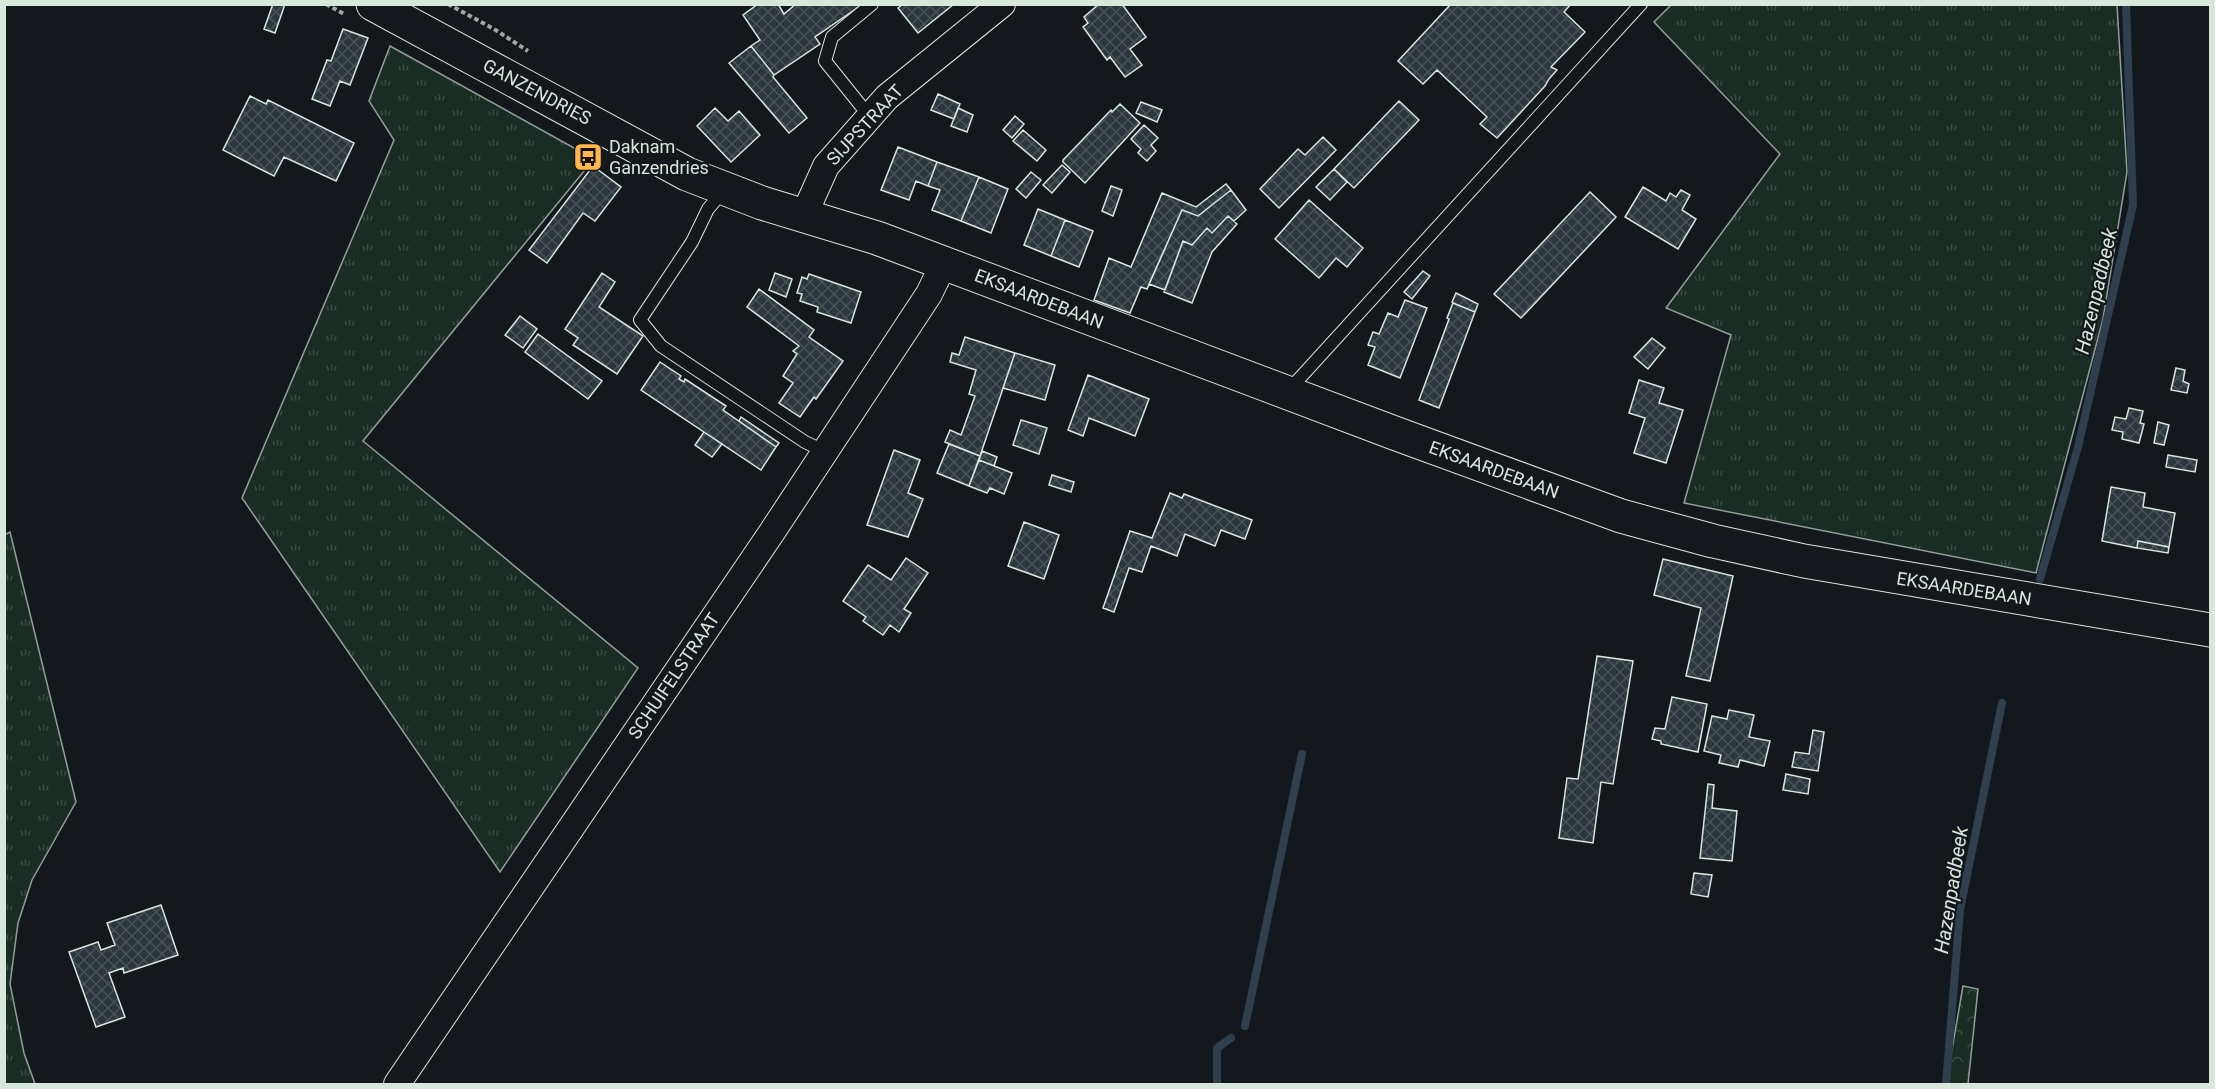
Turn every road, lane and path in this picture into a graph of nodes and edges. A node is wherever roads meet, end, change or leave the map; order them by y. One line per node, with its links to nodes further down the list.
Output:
1 (373, 4): 6 (main road, GANZENDRIES)
2 (872, 4): 5 (lane)
3 (1002, 4): 5 (street, SIJPSTRAAT)
4 (1641, 4): 9 (lane)
5 (870, 117): 7 (street, SIJPSTRAAT)
6 (725, 189): 7 (main road, GANZENDRIES); 10 (lane)
7 (804, 215): 8 (main road, EKSAARDEBAAN)
8 (944, 263): 9 (main road, EKSAARDEBAAN); 10 (street, SCHUIFELSTRAAT)
9 (1288, 392): 11 (main road, EKSAARDEBAAN)
10 (826, 452): 12 (street, SCHUIFELSTRAAT)
11 (2211, 630)
12 (397, 1084)

